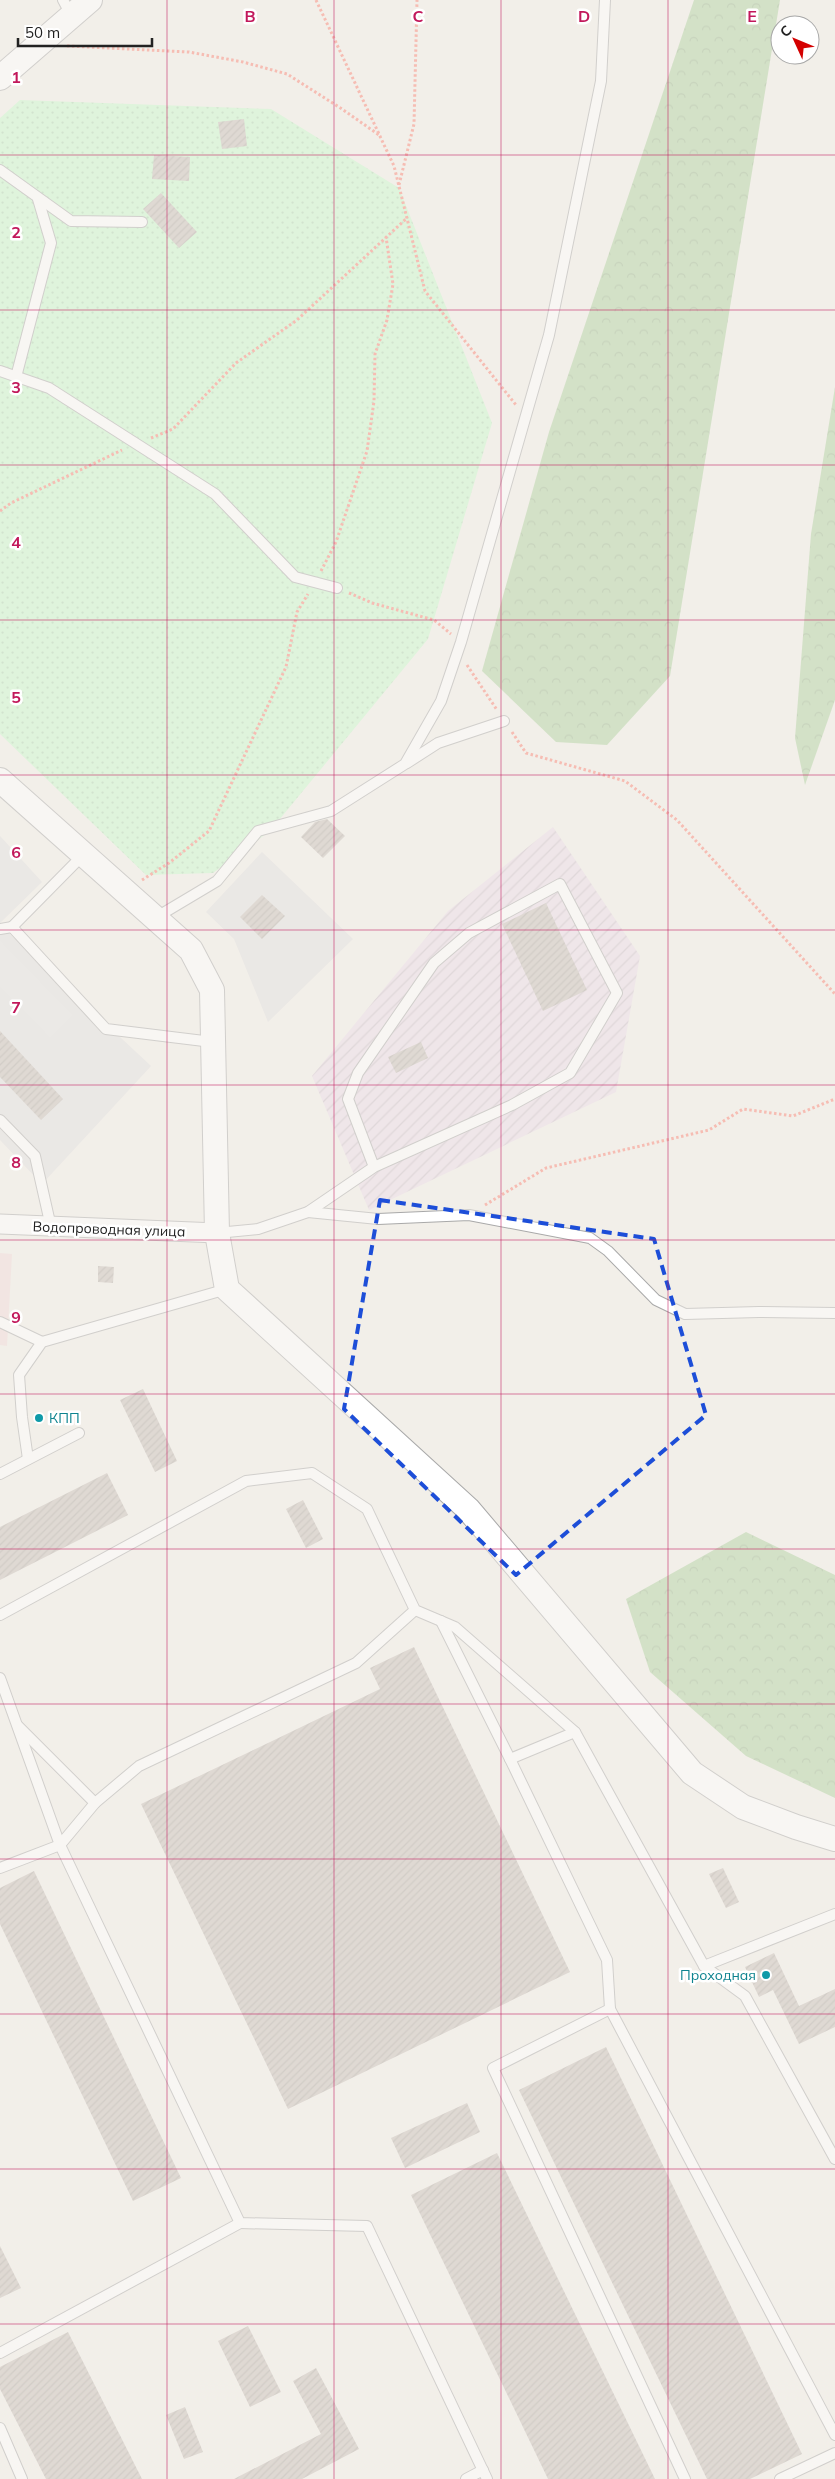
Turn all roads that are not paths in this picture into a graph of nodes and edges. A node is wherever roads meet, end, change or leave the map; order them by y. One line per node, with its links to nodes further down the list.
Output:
1 (90, 0): 3 (street)
2 (605, 0): 12 (lane)
3 (67, 8): 4 (street)
4 (0, 78)
5 (0, 170): 6 (lane)
6 (38, 198): 7 (lane); 9 (lane)
7 (142, 222)
8 (0, 372): 9 (lane)
9 (16, 377): 10 (lane)
10 (337, 588)
11 (504, 721): 12 (lane)
12 (405, 764): 15 (lane)
13 (0, 780): 14 (street)
14 (84, 854): 15 (street); 16 (lane)
15 (155, 918): 18 (street)
16 (12, 927): 17 (lane); 18 (lane)
17 (0, 929)
18 (212, 1042): 24 (street)
19 (0, 1120): 23 (lane)
20 (374, 1167): 20 (lane); 21 (lane)
21 (308, 1212): 24 (lane); 26 (lane)
22 (0, 1224): 23 (street, Водопроводная улица)
23 (51, 1227): 24 (street, Водопроводная улица)
24 (217, 1233): 25 (street)
25 (227, 1289): 28 (lane); 40 (street)
26 (835, 1313)
27 (0, 1322): 28 (lane)
28 (42, 1342): 30 (lane)
29 (79, 1433): 30 (lane)
30 (28, 1459): 31 (lane)
31 (0, 1474)
32 (415, 1610): 33 (lane); 34 (lane); 39 (lane)
33 (0, 1615)
34 (441, 1621): 37 (lane); 38 (lane)
35 (0, 1678): 36 (lane)
36 (16, 1724): 39 (lane); 41 (lane)
37 (575, 1732): 38 (lane); 44 (lane)
38 (510, 1759): 45 (lane)
39 (95, 1803): 41 (lane)
40 (835, 1839)
41 (60, 1845): 42 (lane); 47 (lane)
42 (0, 1868)
43 (835, 1914): 44 (lane)
44 (704, 1966): 46 (lane)
45 (610, 2010): 50 (lane); 55 (lane)
46 (835, 2159)
47 (240, 2223): 48 (lane); 52 (lane)
48 (0, 2353)
49 (0, 2428): 53 (lane)
50 (835, 2435)
51 (835, 2453): 56 (lane)
52 (485, 2474): 54 (lane)
53 (22, 2479)
54 (466, 2479)
55 (685, 2479)
56 (780, 2479)

